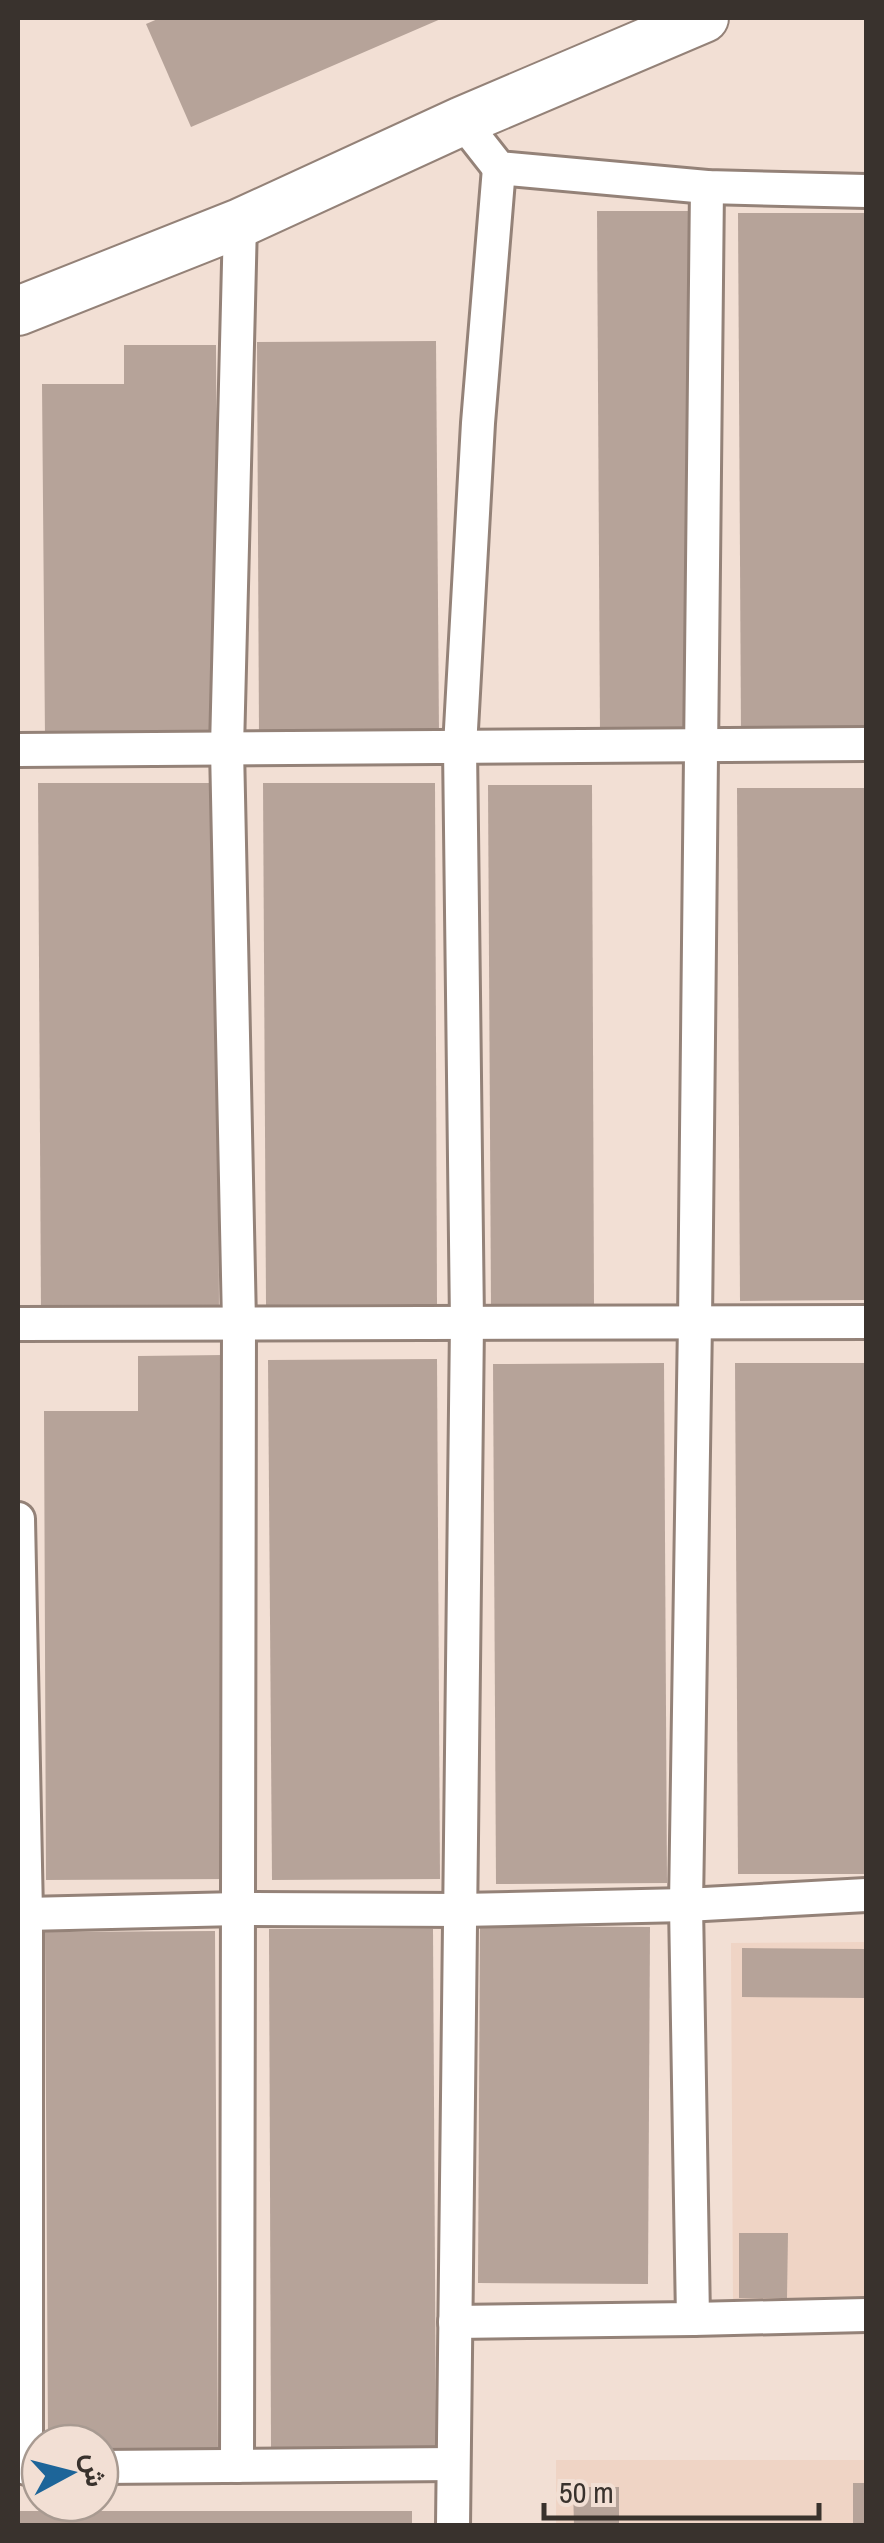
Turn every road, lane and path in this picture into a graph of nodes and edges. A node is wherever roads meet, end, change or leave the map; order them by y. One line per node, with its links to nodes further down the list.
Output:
1 (704, 18): 2 (main road)
2 (462, 121): 3 (street); 6 (main road)
3 (499, 168): 4 (street); 10 (street)
4 (707, 187): 5 (street); 9 (street)
5 (866, 191)
6 (240, 223): 7 (main road); 11 (street)
7 (18, 311)
8 (866, 744): 9 (street)
9 (702, 745): 10 (street); 13 (street)
10 (460, 747): 11 (street); 16 (street)
11 (227, 748): 12 (street); 15 (street)
12 (18, 750)
13 (695, 1322): 14 (street); 16 (street); 20 (street)
14 (866, 1322)
15 (240, 1323): 16 (street); 17 (street); 21 (street)
16 (467, 1323): 22 (street)
17 (18, 1324)
18 (18, 1520): 23 (street)
19 (866, 1894): 20 (street)
20 (686, 1905): 22 (street); 25 (street)
21 (238, 1910): 22 (street); 23 (street); 29 (street)
22 (460, 1910): 26 (street)
23 (26, 1914): 27 (street)
24 (866, 2315): 25 (street)
25 (693, 2318): 26 (street)
26 (456, 2322): 28 (street)
27 (28, 2423)
28 (453, 2464): 29 (street); 31 (street)
29 (237, 2466): 30 (street)
30 (120, 2468)
31 (452, 2526)

